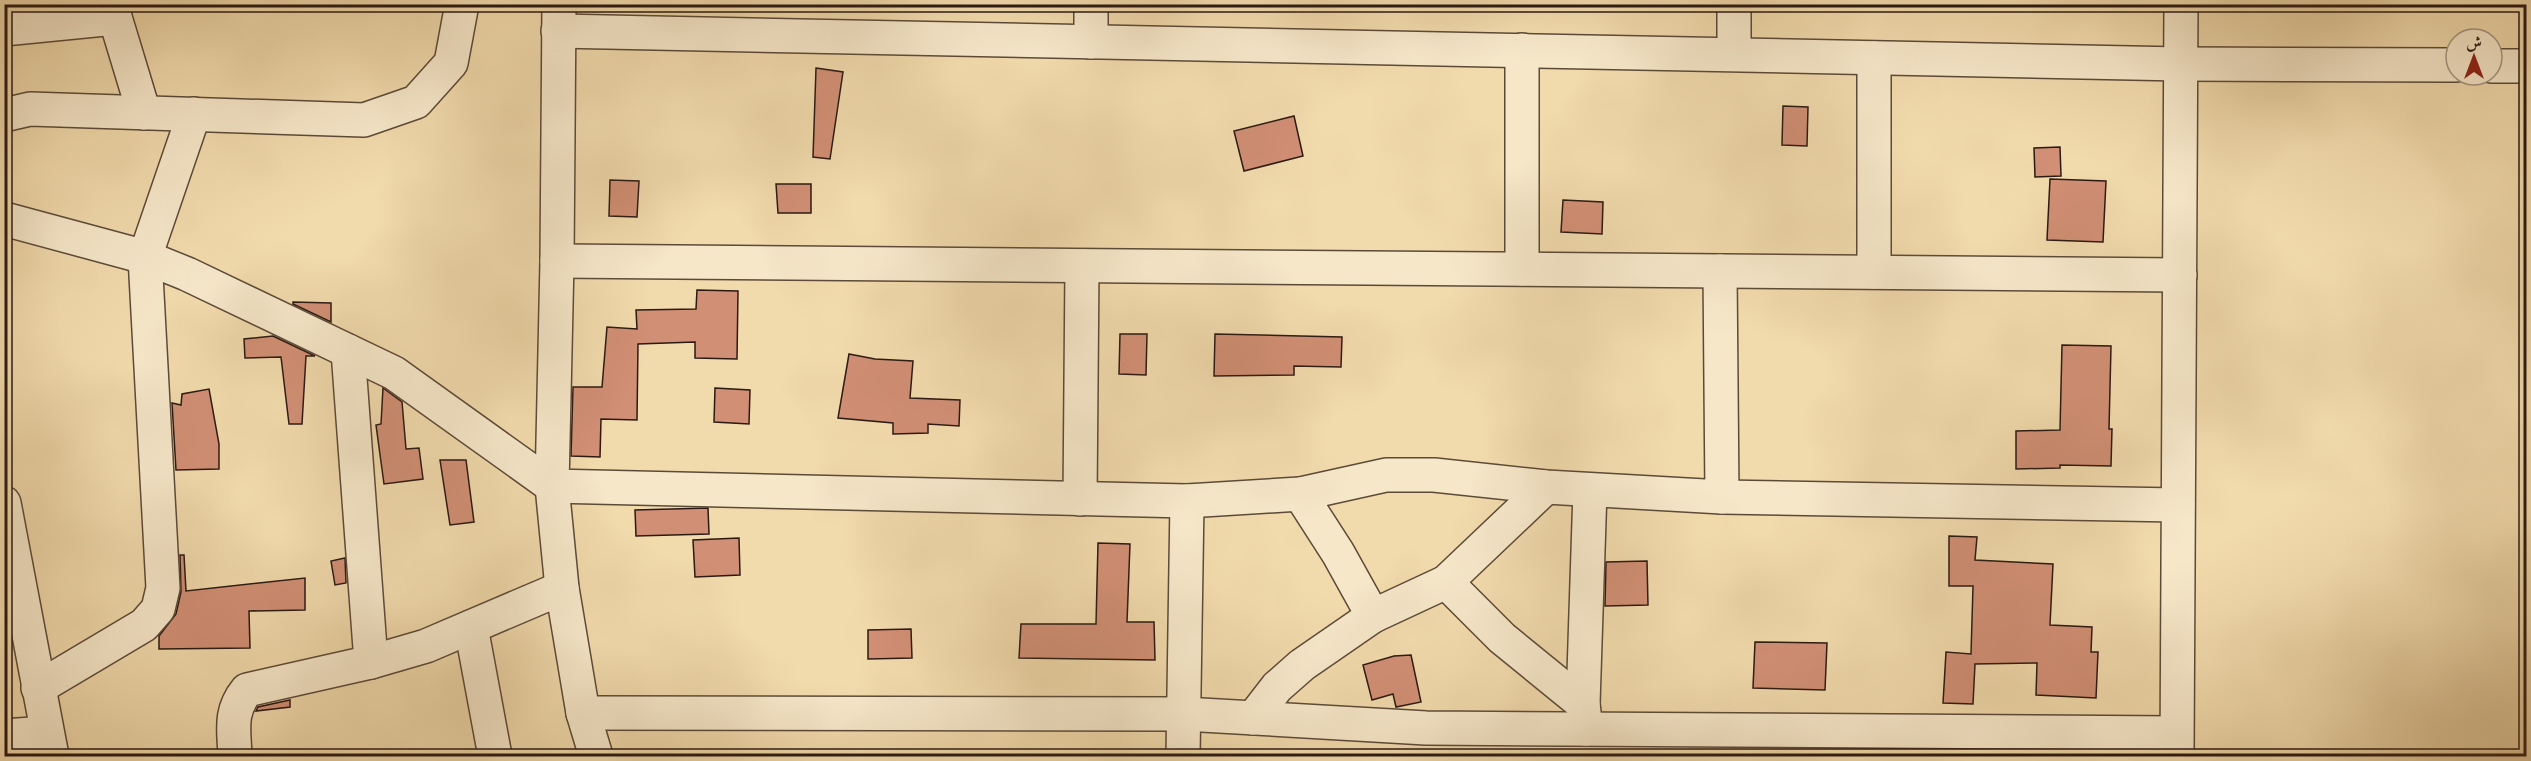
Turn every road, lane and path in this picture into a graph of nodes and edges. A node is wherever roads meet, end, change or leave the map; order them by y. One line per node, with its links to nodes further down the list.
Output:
1 (462, 4): 17 (street)
2 (1091, 4): 8 (street)
3 (1734, 4): 10 (street)
4 (2181, 4): 12 (street)
5 (113, 11): 7 (street); 16 (street)
6 (558, 18): 8 (street); 21 (street)
7 (4, 29)
8 (1091, 42): 9 (street)
9 (1522, 50): 10 (street); 23 (street)
10 (1734, 54): 11 (street)
11 (1874, 58): 12 (street); 25 (street)
12 (2181, 64): 13 (street); 26 (street)
13 (2444, 65)
14 (2504, 66): 15 (street)
15 (2526, 66)
16 (144, 113): 17 (street); 18 (street)
17 (194, 114): 20 (street)
18 (4, 115)
19 (4, 219): 20 (street)
20 (145, 257): 27 (street); 42 (street)
21 (557, 261): 22 (street); 28 (street)
22 (1082, 266): 23 (street); 33 (street)
23 (1522, 269): 24 (street)
24 (1720, 271): 25 (street); 32 (street)
25 (1874, 272): 26 (street)
26 (2180, 275): 36 (street)
27 (348, 351): 28 (street); 41 (street)
28 (552, 486): 33 (street); 38 (street)
29 (1546, 487): 30 (street); 31 (street); 37 (street)
30 (1590, 490): 32 (street); 45 (street)
31 (1300, 494): 34 (street); 39 (street)
32 (1722, 497): 36 (street)
33 (1080, 499): 34 (street)
34 (1187, 501): 44 (street)
35 (4, 503): 42 (street)
36 (2178, 505): 49 (street)
37 (1446, 582): 39 (street); 45 (street)
38 (562, 588): 40 (street); 43 (street)
39 (1373, 616): 46 (street)
40 (471, 627): 41 (street); 51 (street)
41 (371, 662): 50 (street)
42 (38, 688): 48 (street)
43 (583, 713): 44 (street); 52 (street)
44 (1184, 714): 46 (street); 53 (street)
45 (1585, 717): 46 (street); 49 (street)
46 (1252, 718)
47 (4, 736): 48 (street)
48 (49, 745)
49 (2177, 745)
50 (234, 756)
51 (495, 756)
52 (597, 756)
53 (1183, 756)

